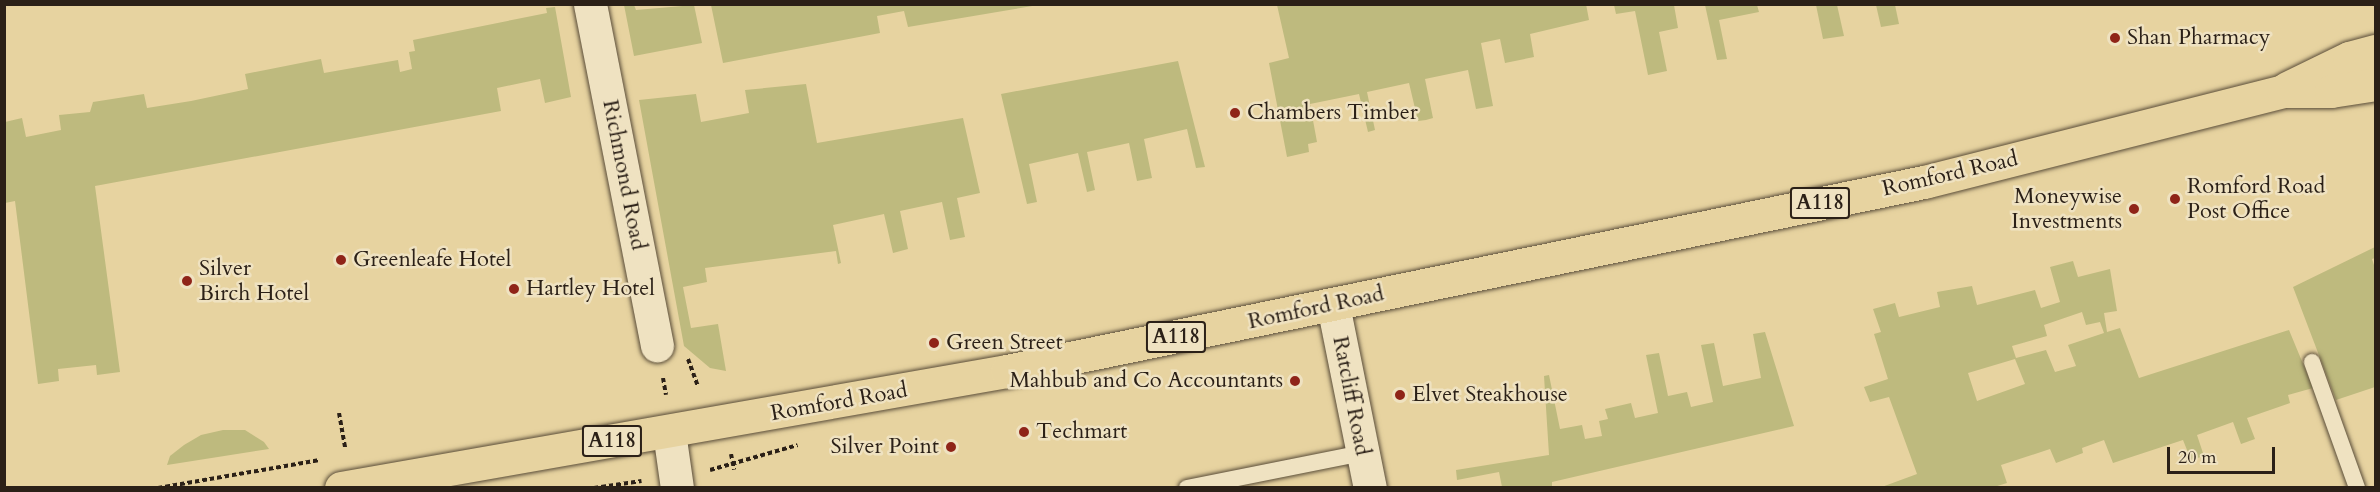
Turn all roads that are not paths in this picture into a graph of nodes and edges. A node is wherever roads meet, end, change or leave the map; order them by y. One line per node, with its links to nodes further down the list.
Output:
1 (590, 4): 8 (street, Richmond Road)
2 (2376, 51): 4 (main road, Romford Road / A118)
3 (2376, 84): 5 (main road, Romford Road / A118)
4 (2283, 91): 5 (main road, Romford Road / A118); 7 (main road, Romford Road / A118)
5 (2331, 91): 6 (main road)
6 (2376, 107)
7 (1333, 305): 10 (main road, Romford Road / A118); 11 (street, Ratcliff Road)
8 (657, 345)
9 (2312, 362): 16 (lane)
10 (669, 432): 12 (street); 13 (main road, Romford Road / A118)
11 (1362, 453): 14 (lane); 15 (street, Ratcliff Road)
12 (664, 483)
13 (341, 488)
14 (1187, 488)
15 (1370, 488)
16 (2357, 488)

